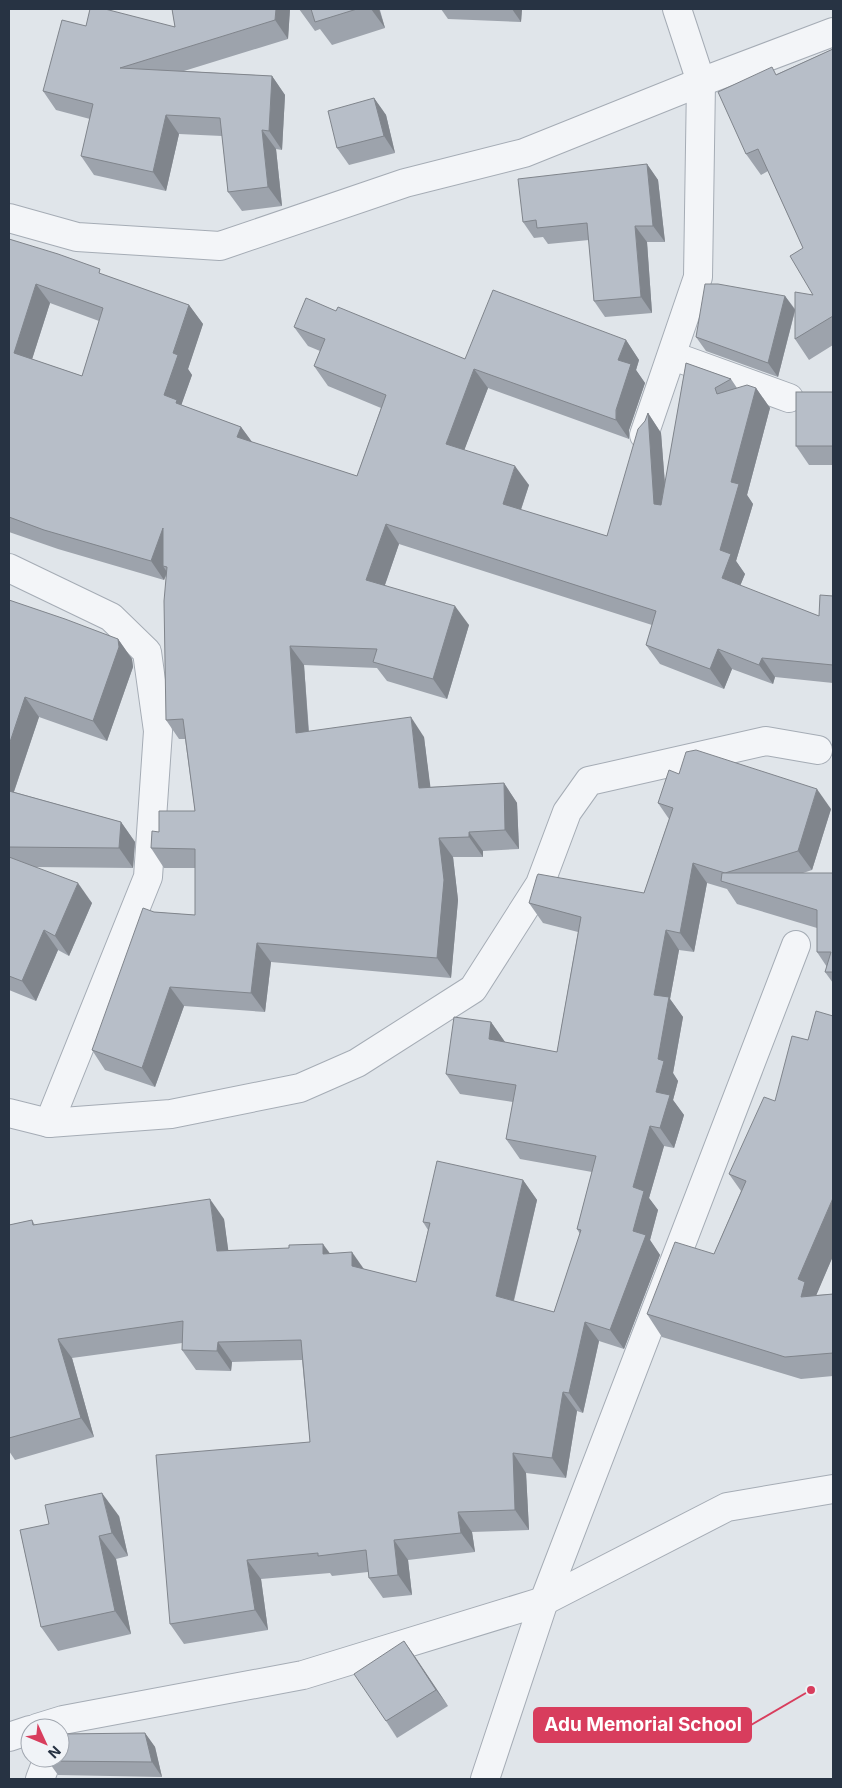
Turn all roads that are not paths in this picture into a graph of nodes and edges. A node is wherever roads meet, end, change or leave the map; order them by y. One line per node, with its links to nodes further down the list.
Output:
1 (677, 9): 3 (street)
2 (833, 32): 3 (street)
3 (701, 82): 4 (street); 5 (street)
4 (9, 218)
5 (673, 356): 6 (street); 7 (street)
6 (789, 398)
7 (644, 435)
8 (9, 568): 12 (street)
9 (818, 750): 12 (street)
10 (796, 945): 14 (street)
11 (9, 1113): 12 (street)
12 (49, 1123)
13 (833, 1489): 14 (street)
14 (544, 1601): 15 (street); 16 (street)
15 (70, 1722)
16 (485, 1779)

